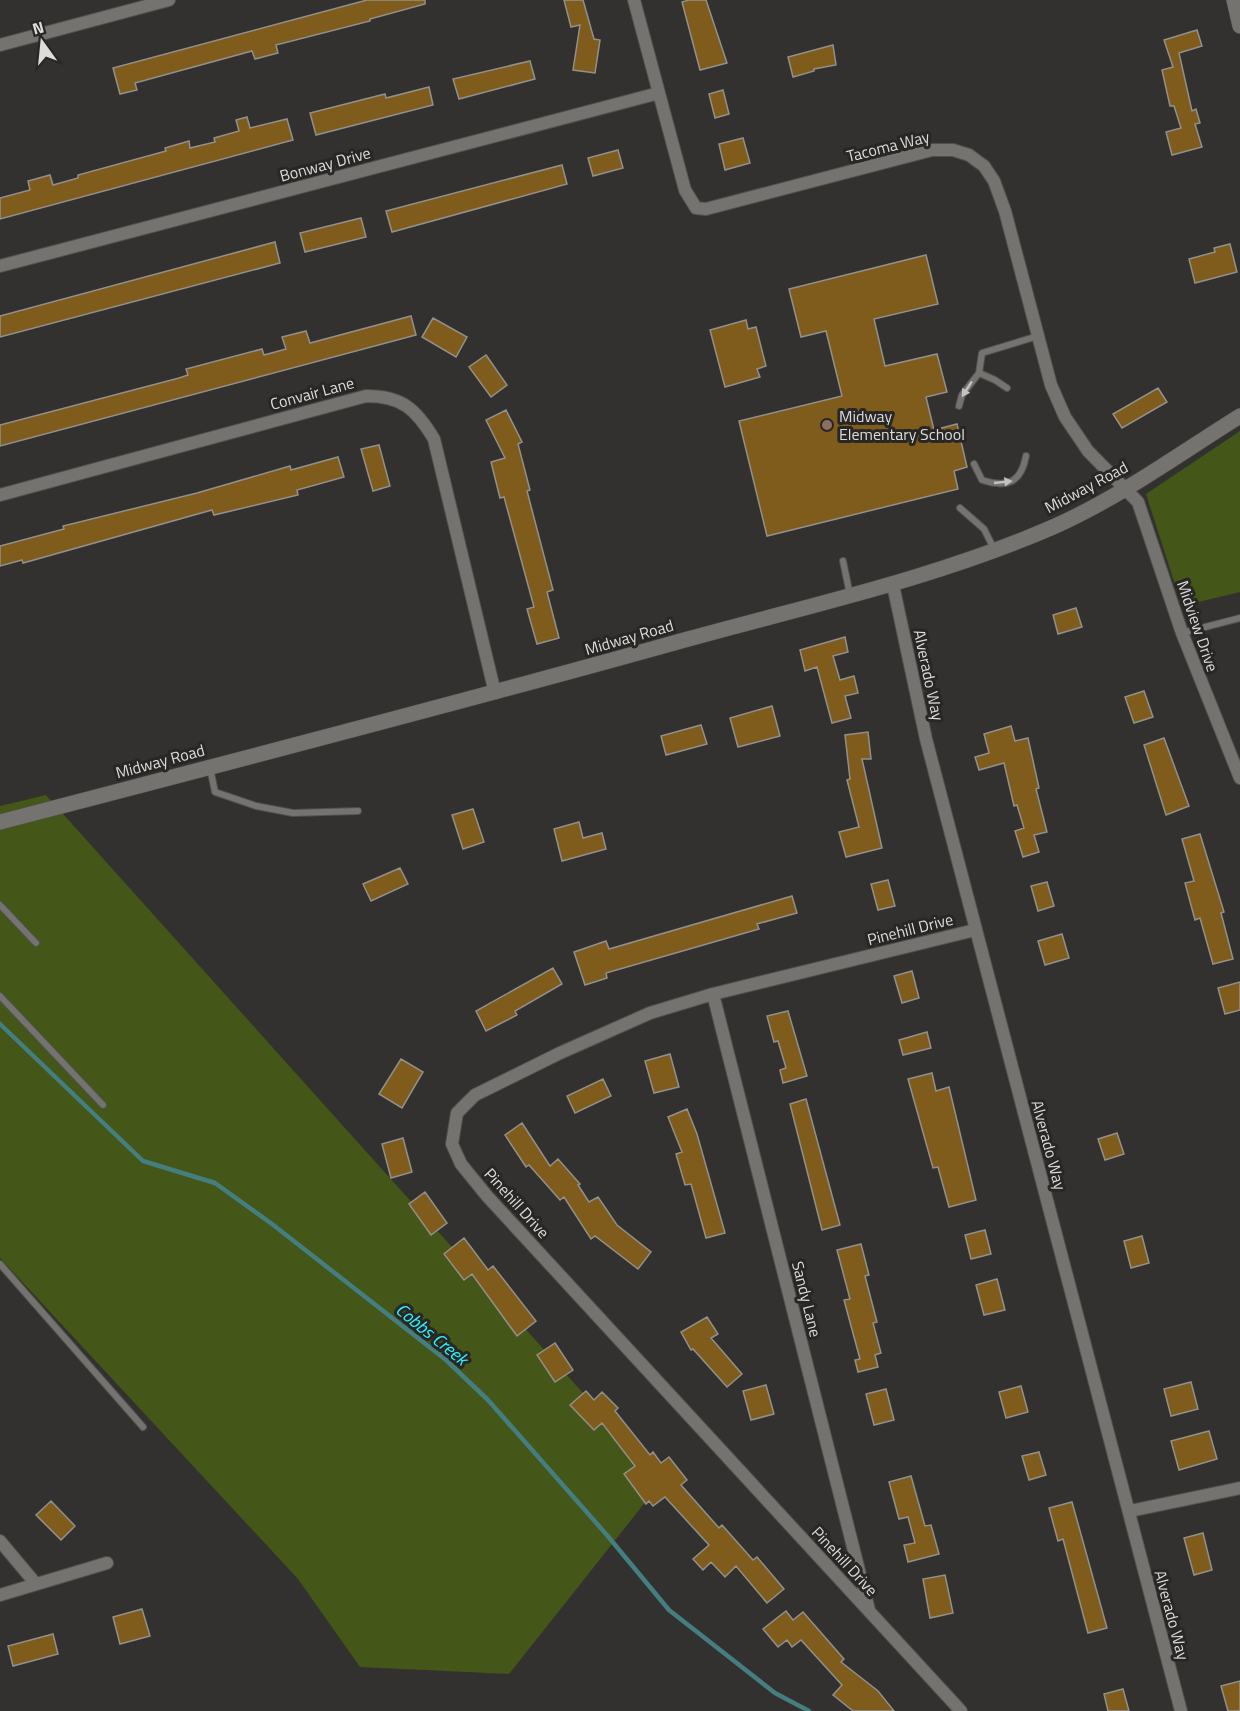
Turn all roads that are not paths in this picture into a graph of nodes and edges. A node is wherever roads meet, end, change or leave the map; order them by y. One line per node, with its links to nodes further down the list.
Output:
1 (169, 0): 5 (street)
2 (634, 0): 6 (street, Tacoma Way)
3 (1234, 0): 4 (street)
4 (1240, 26)
5 (0, 45)
6 (659, 93): 7 (street, Bonway Drive); 8 (street, Tacoma Way)
7 (0, 266)
8 (1038, 336): 9 (lane); 15 (street, Tacoma Way)
9 (979, 374): 10 (lane); 11 (lane, one-way to 11)
10 (1007, 388)
11 (959, 406)
12 (1240, 416): 15 (street, Midway Road)
13 (1026, 456): 14 (lane, one-way to 13)
14 (974, 464)
15 (1125, 488): 18 (street, Midway Road); 23 (street, Midview Drive)
16 (0, 495): 24 (street, Convair Lane)
17 (960, 508): 18 (lane)
18 (994, 550): 20 (street, Midway Road)
19 (843, 561): 21 (lane)
20 (893, 585): 21 (street, Midway Road); 30 (street, Alverado Way)
21 (850, 595): 24 (street, Midway Road)
22 (1240, 618): 23 (lane)
23 (1182, 633): 26 (street, Midview Drive)
24 (495, 693): 25 (street, Midway Road)
25 (210, 767): 27 (lane); 28 (street, Midway Road)
26 (1240, 778)
27 (358, 811)
28 (0, 822)
29 (0, 905): 31 (lane)
30 (975, 930): 32 (street, Pinehill Drive); 38 (street, Alverado Way)
31 (36, 943)
32 (713, 994): 43 (street, Sandy Lane); 43 (street, Pinehill Drive)
33 (0, 996): 34 (lane)
34 (103, 1105)
35 (0, 1264): 36 (lane)
36 (144, 1427)
37 (1240, 1488): 38 (street)
38 (1130, 1511): 45 (street, Alverado Way)
39 (0, 1541): 41 (street)
40 (107, 1563): 41 (street)
41 (36, 1584): 42 (street)
42 (0, 1595)
43 (869, 1611): 44 (street, Pinehill Drive)
44 (961, 1711)
45 (1181, 1711)

